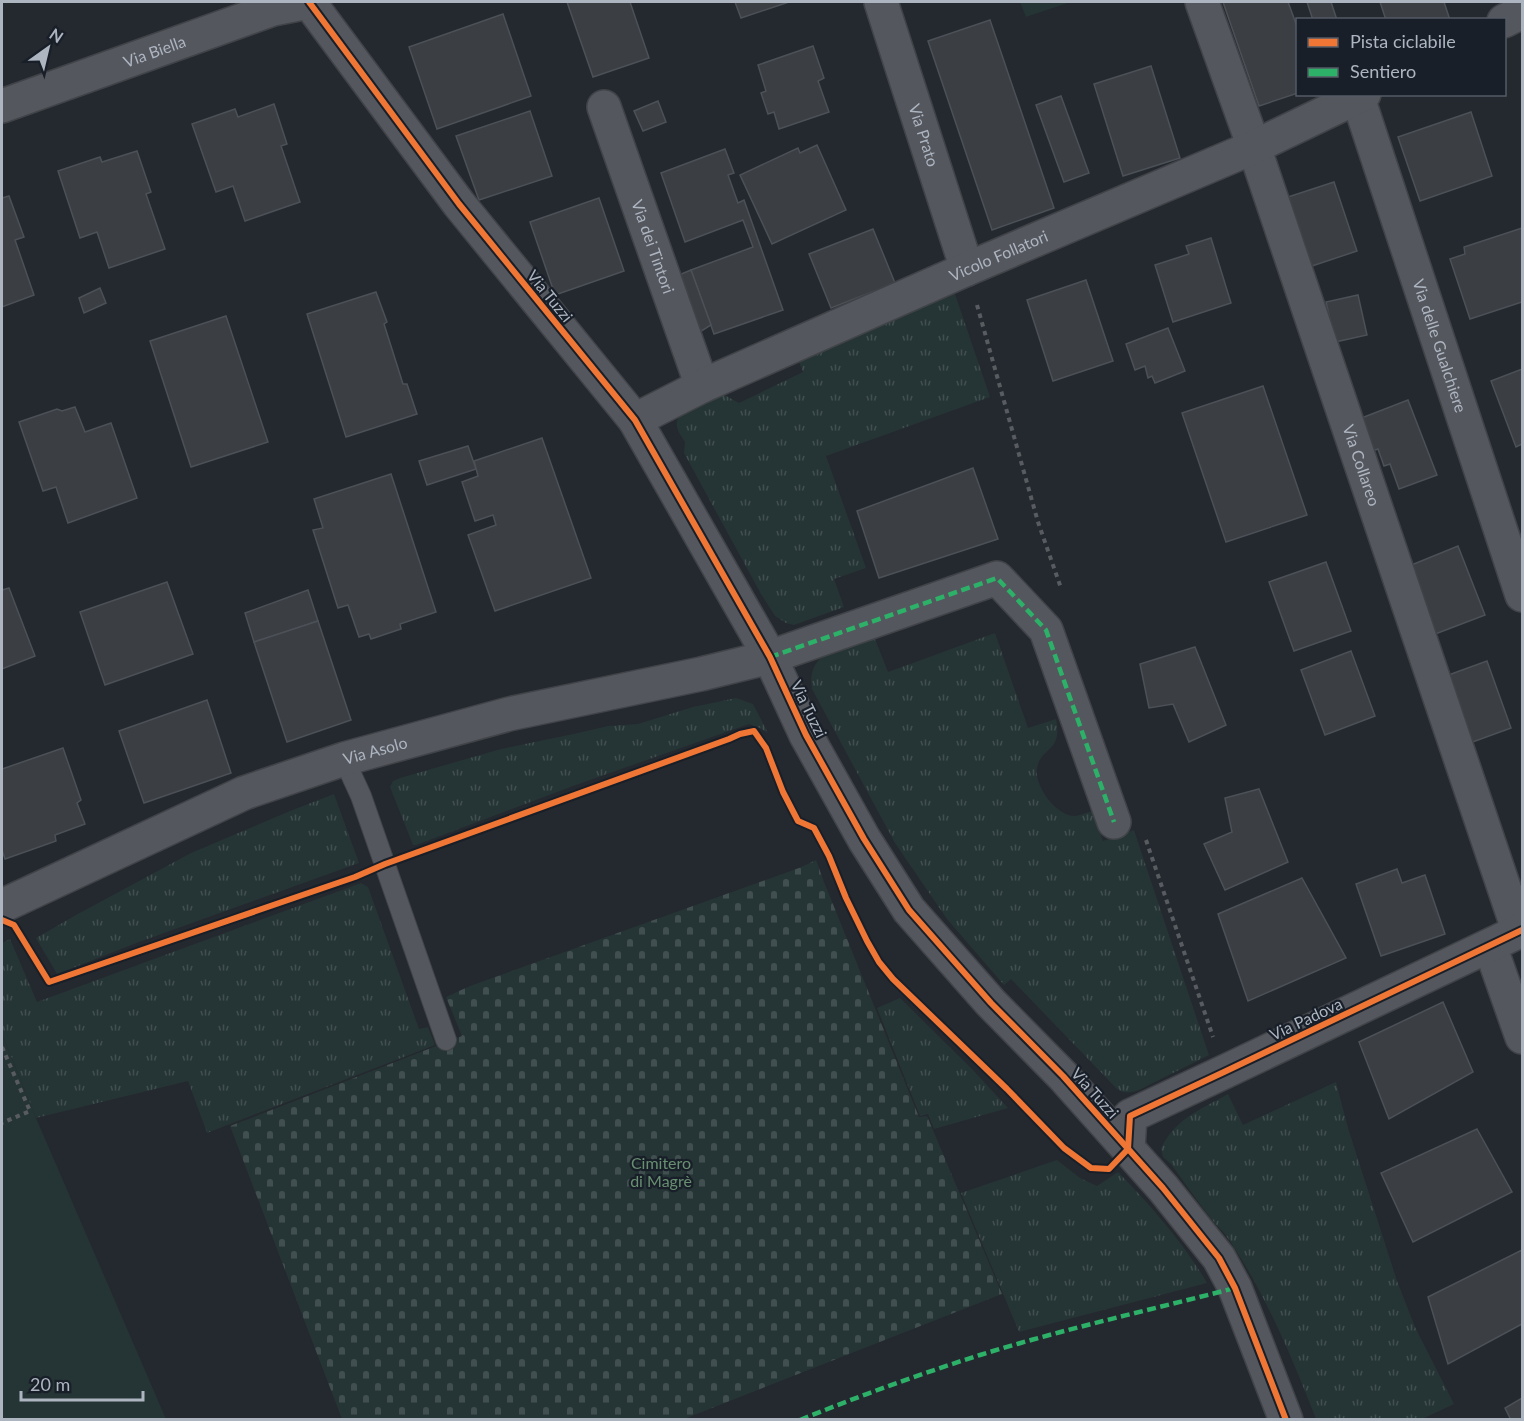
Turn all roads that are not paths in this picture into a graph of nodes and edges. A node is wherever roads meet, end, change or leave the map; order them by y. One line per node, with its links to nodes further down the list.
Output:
1 (309, 2): 7 (street, Via Biella); 12 (street, Via Tuzzi)
2 (881, 2): 10 (street, Via Prato)
3 (1202, 2): 9 (street, Via Collareo)
4 (1522, 12): 5 (street)
5 (1506, 20)
6 (1361, 96): 9 (street, Vicolo Follatori); 13 (street, Via delle Gualchiere)
7 (2, 106)
8 (604, 107): 11 (street, Via dei Tintori)
9 (1254, 147): 10 (street, Vicolo Follatori); 18 (street, Via Collareo)
10 (967, 269): 11 (street, Vicolo Follatori)
11 (702, 386): 12 (street, Vicolo Follatori)
12 (635, 420): 14 (street, Via Tuzzi)
13 (1522, 595)
14 (770, 657): 15 (street, Via Asolo); 16 (street, Via Asolo); 22 (street, Via Tuzzi)
15 (344, 759): 17 (street, Via Asolo); 21 (lane)
16 (1114, 822)
17 (2, 906)
18 (1521, 931): 19 (street, Via Padova)
19 (1490, 946): 20 (street); 22 (street, Via Padova)
20 (1522, 1037)
21 (446, 1040)
22 (1128, 1149): 23 (street, Via Tuzzi)
23 (1286, 1419)

